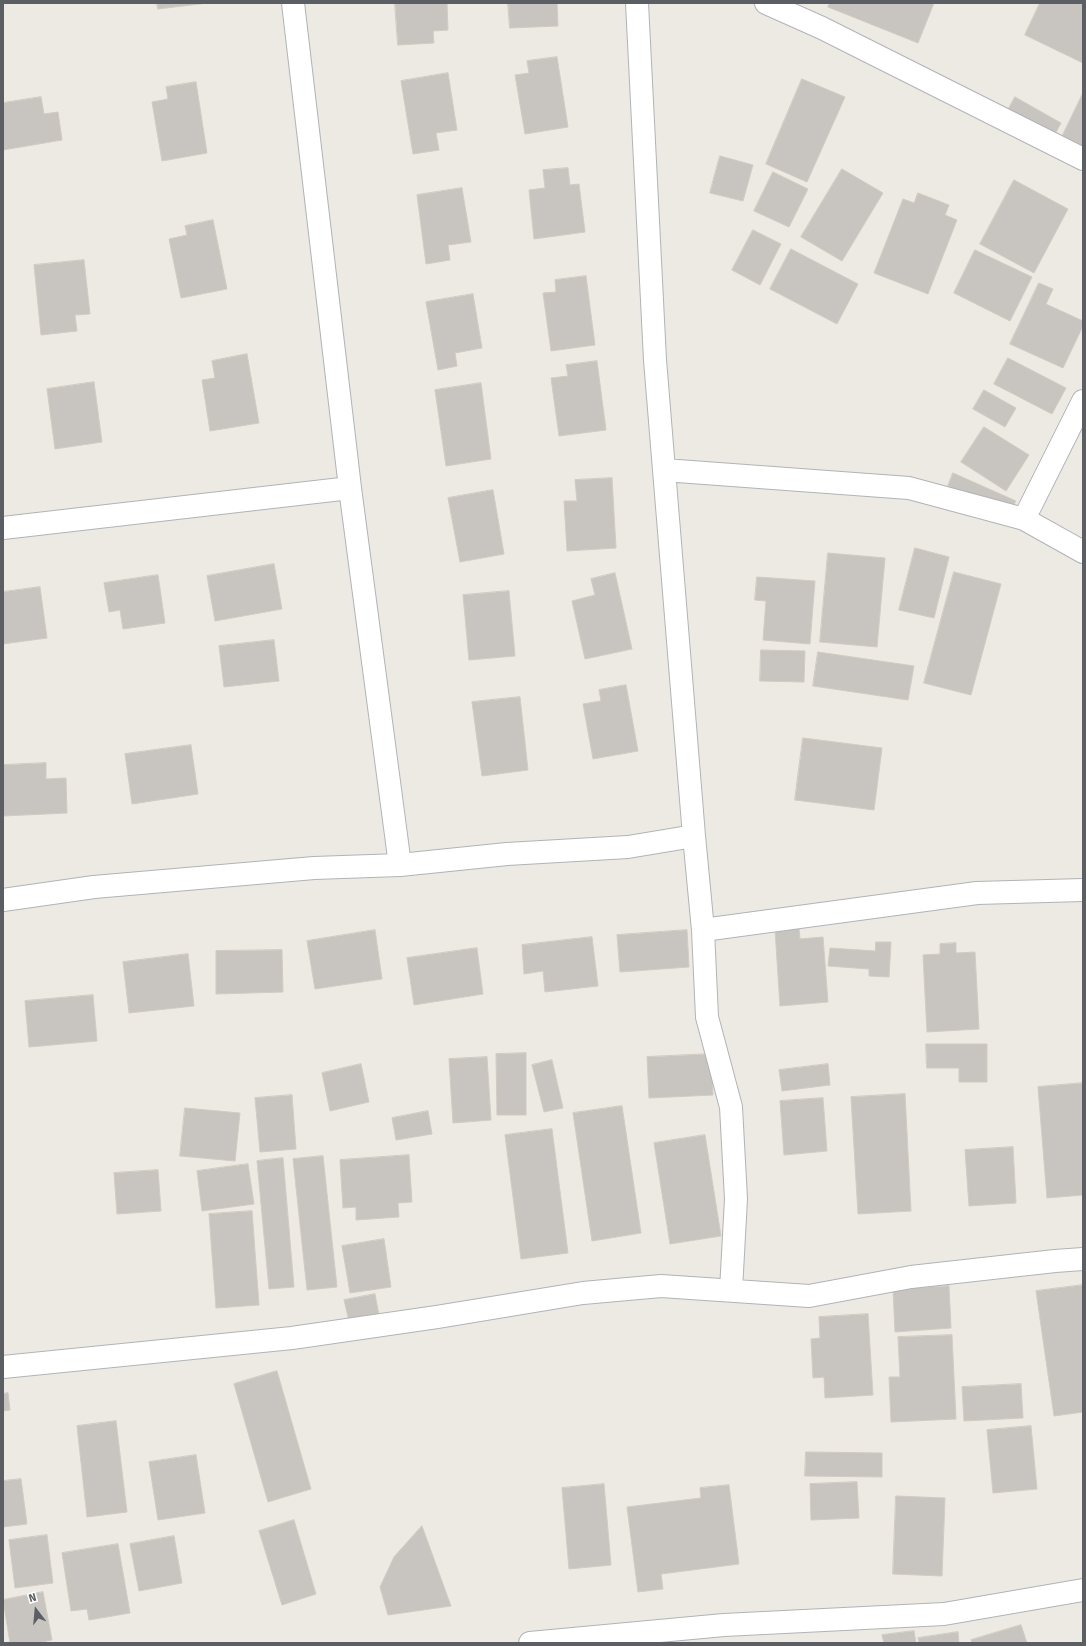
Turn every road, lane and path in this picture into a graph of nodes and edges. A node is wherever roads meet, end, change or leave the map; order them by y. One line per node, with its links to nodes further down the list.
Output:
1 (292, 3): 7 (street)
2 (637, 3): 6 (street)
3 (766, 3): 4 (street)
4 (1083, 159)
5 (1083, 401): 8 (street)
6 (664, 470): 8 (street); 11 (street)
7 (350, 488): 9 (street); 12 (street)
8 (1024, 519): 10 (street)
9 (3, 528)
10 (1083, 552)
11 (694, 836): 12 (street); 15 (street)
12 (400, 865): 14 (street)
13 (1083, 890): 15 (street)
14 (3, 900)
15 (703, 930): 17 (street)
16 (1083, 1259): 17 (street)
17 (731, 1290): 18 (street)
18 (3, 1367)
19 (1083, 1590): 20 (street)
20 (530, 1643)

